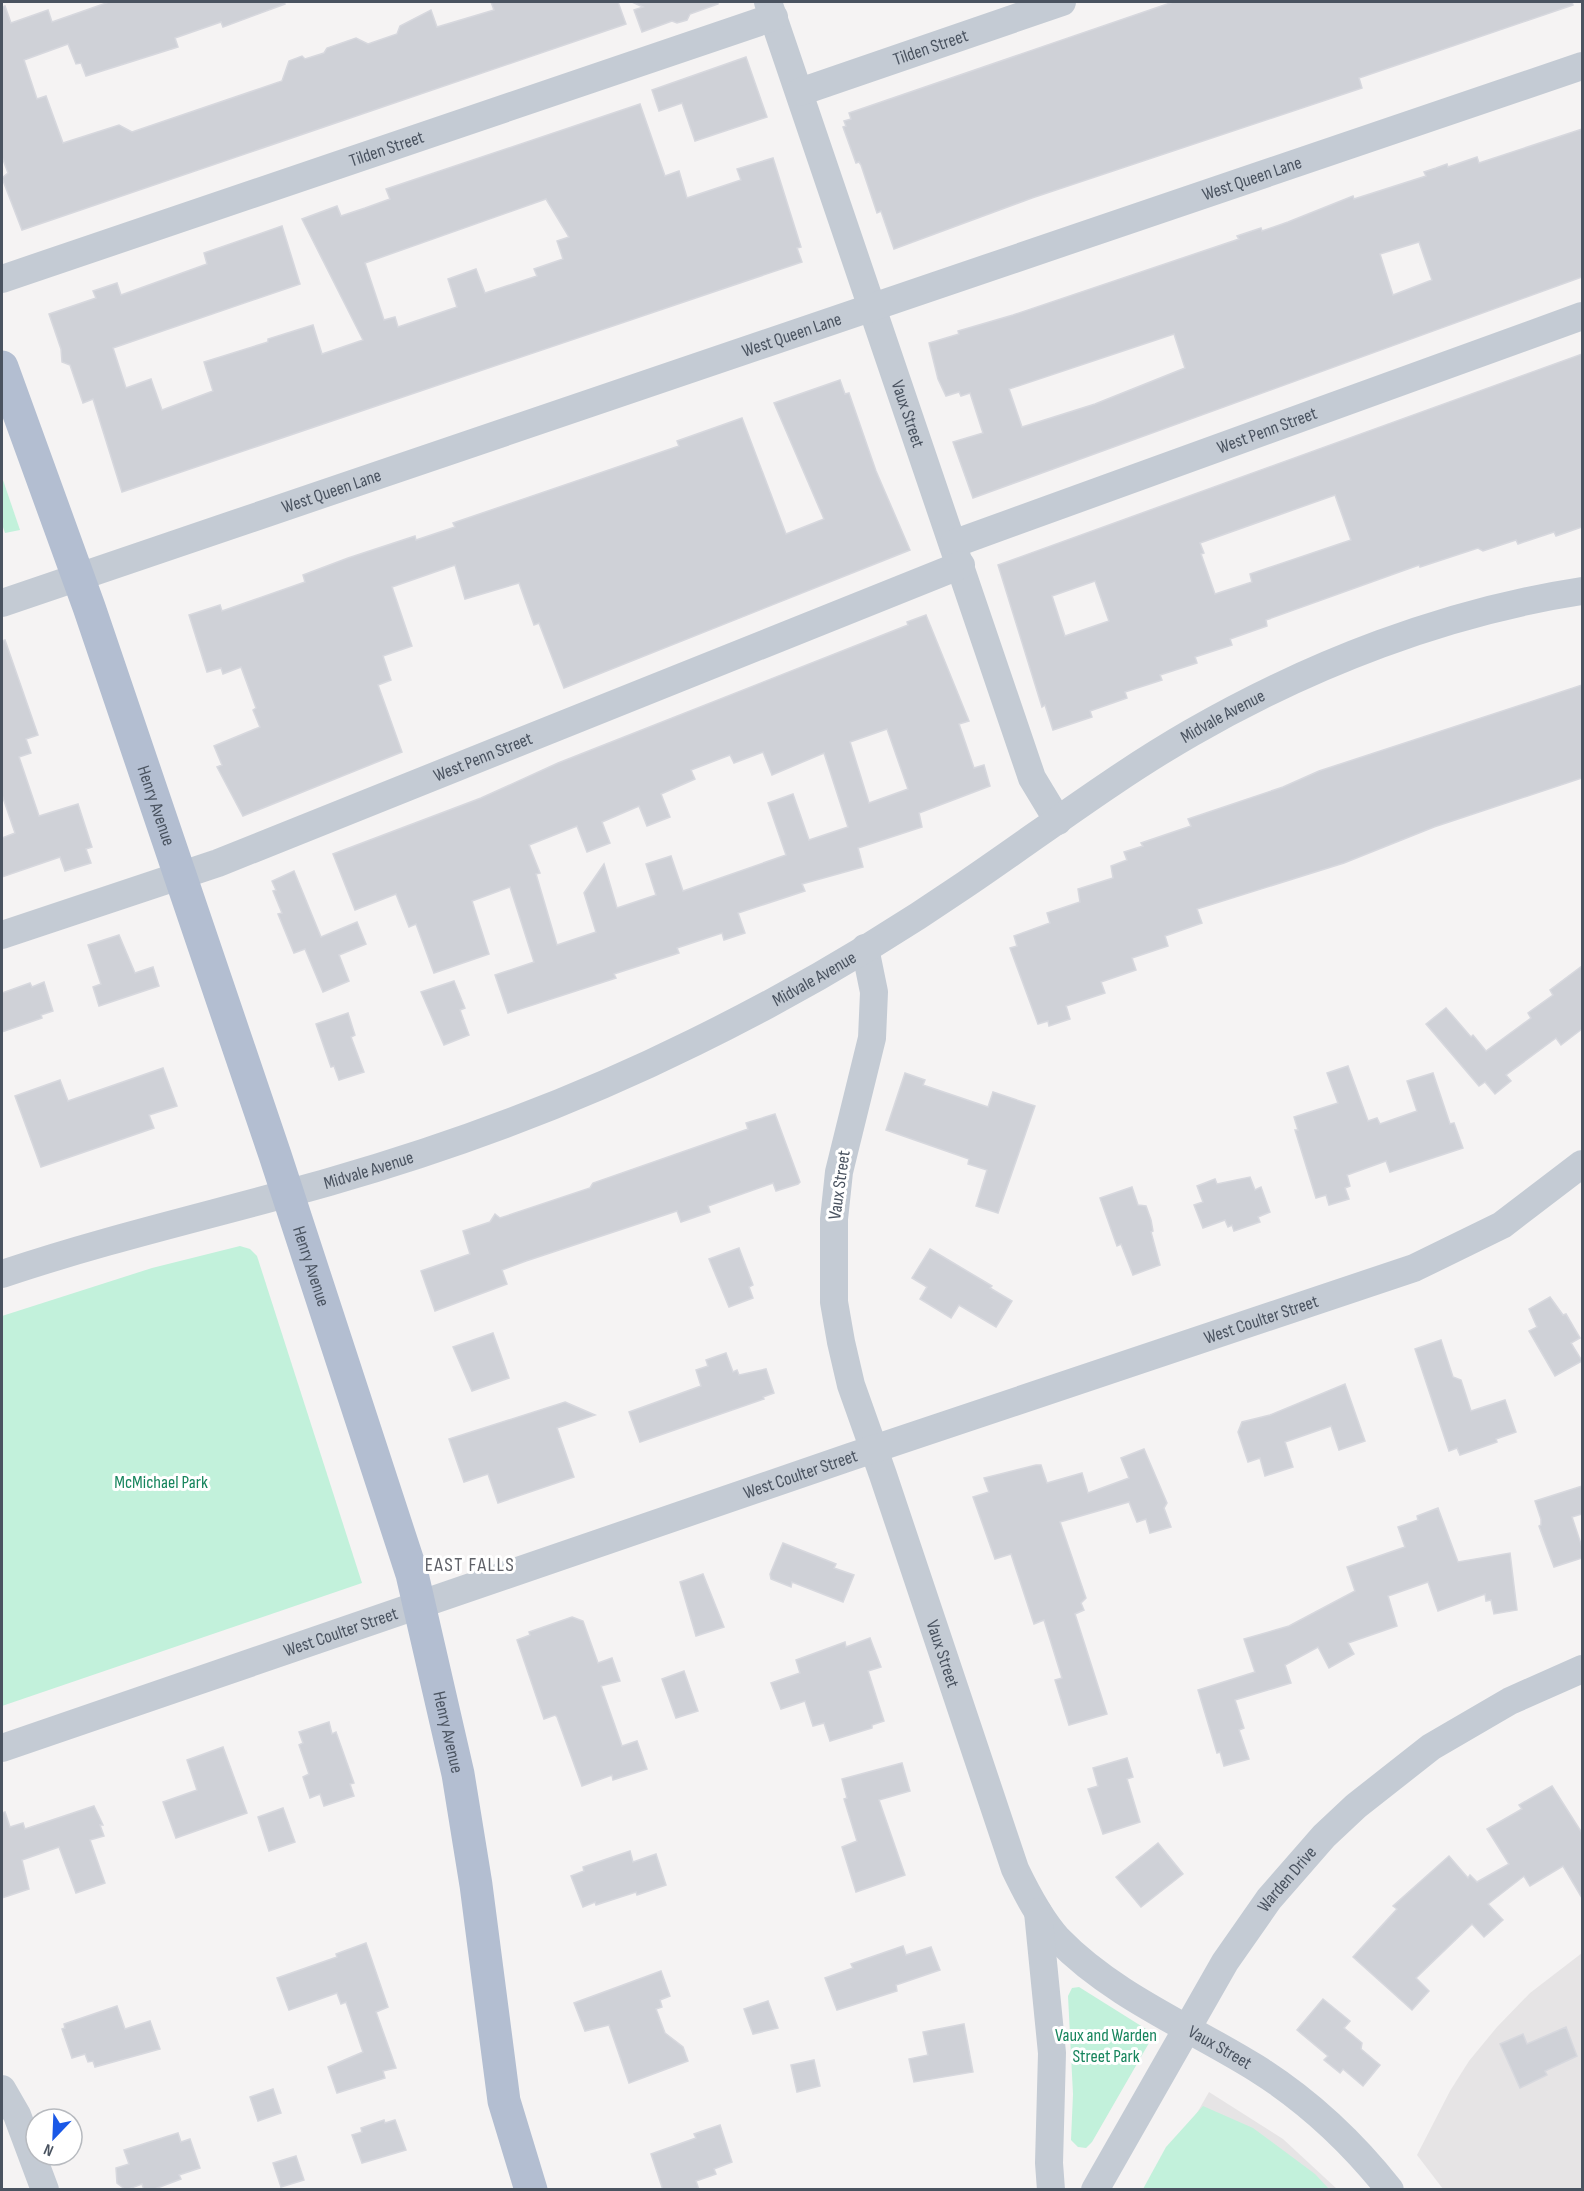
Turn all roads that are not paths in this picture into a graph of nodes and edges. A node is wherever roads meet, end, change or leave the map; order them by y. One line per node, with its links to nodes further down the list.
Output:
1 (1062, 2): 4 (street, Tilden Street)
2 (771, 9): 4 (street, Vaux Street); 5 (street, Tilden Street)
3 (1582, 66): 6 (street, West Queen Lane)
4 (800, 92): 6 (street, Vaux Street)
5 (2, 279)
6 (872, 306): 9 (street, Vaux Street); 10 (street, West Queen Lane)
7 (1582, 316): 9 (street, West Penn Street)
8 (2, 367): 10 (main road, Henry Avenue)
9 (957, 554): 13 (street, Vaux Street); 14 (street, West Penn Street)
10 (78, 577): 12 (street, West Queen Lane); 14 (main road, Henry Avenue)
11 (1582, 591): 13 (street, Midvale Avenue)
12 (2, 603)
13 (1058, 821): 16 (street, Midvale Avenue)
14 (180, 876): 15 (street, West Penn Street); 18 (main road, Henry Avenue)
15 (2, 935)
16 (865, 948): 18 (street, Midvale Avenue); 20 (street, Vaux Street)
17 (1582, 1164): 20 (street, West Coulter Street)
18 (287, 1193): 19 (street, Midvale Avenue); 21 (main road, Henry Avenue)
19 (2, 1274)
20 (874, 1450): 21 (street, West Coulter Street); 24 (street, Vaux Street)
21 (420, 1605): 23 (street, West Coulter Street); 28 (main road, Henry Avenue)
22 (1582, 1669): 25 (street, Warden Drive)
23 (2, 1748)
24 (1038, 1912): 25 (street, Vaux Street); 29 (street)
25 (1187, 2028): 30 (street, Warden Drive); 31 (street, Vaux Street)
26 (2, 2089): 27 (street)
27 (45, 2190)
28 (531, 2190)
29 (1051, 2190)
30 (1095, 2190)
31 (1390, 2190)

